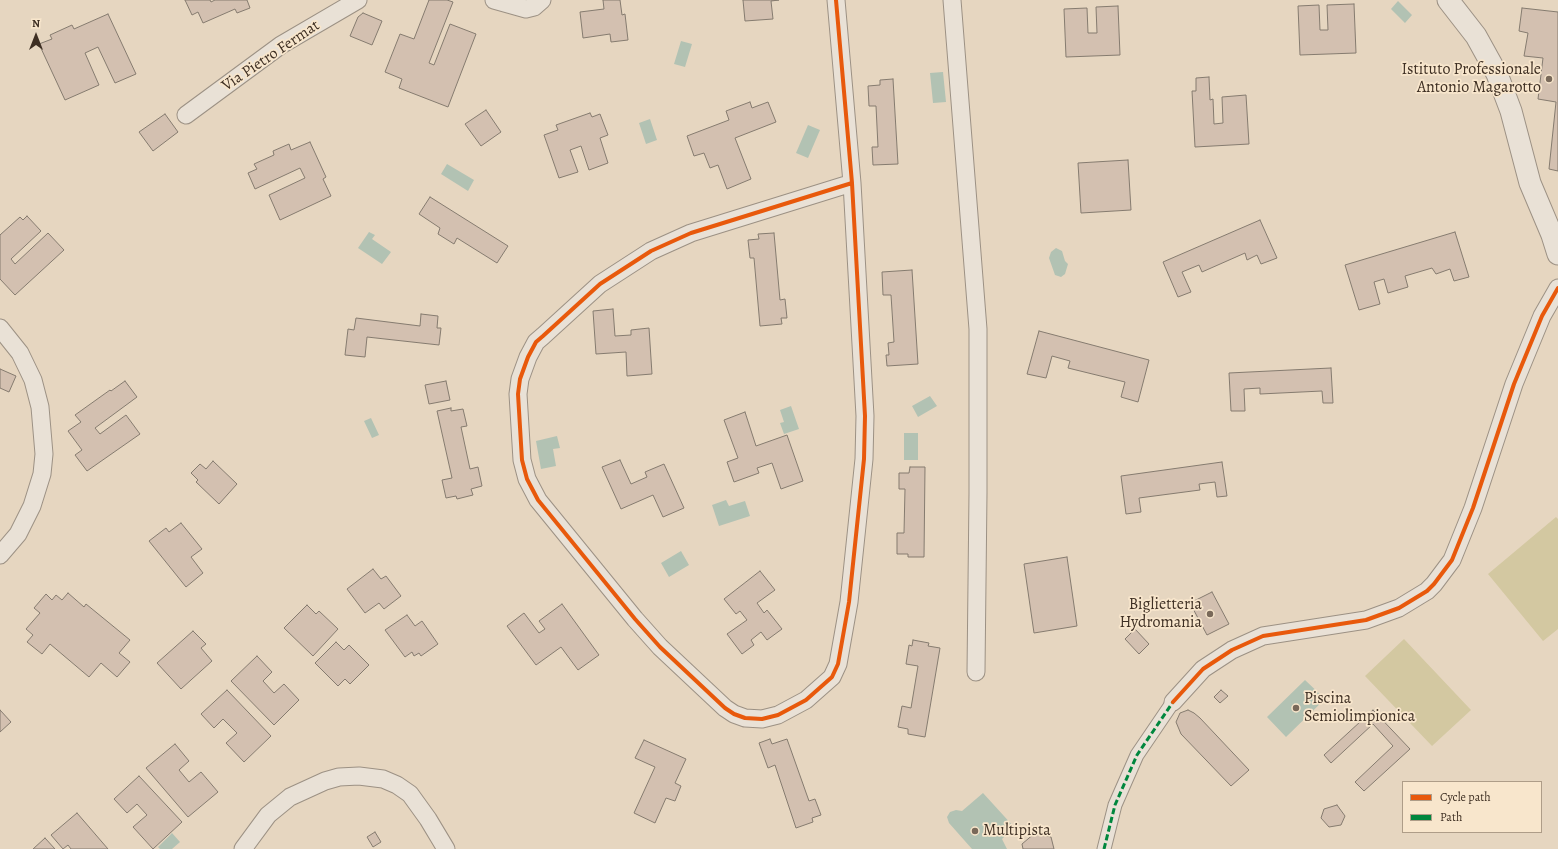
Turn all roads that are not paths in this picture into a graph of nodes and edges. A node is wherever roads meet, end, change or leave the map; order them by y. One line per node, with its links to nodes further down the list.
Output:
1 (358, 0): 7 (street, Via Pietro Fermat)
2 (494, 0): 3 (street)
3 (542, 0)
4 (836, 0): 8 (street)
5 (952, 0): 15 (street)
6 (1448, 0): 9 (street)
7 (186, 115)
8 (852, 182): 8 (street)
9 (1543, 213): 10 (street); 11 (street)
10 (1558, 228)
11 (1558, 254)
12 (1558, 288): 16 (street)
13 (0, 328): 14 (street)
14 (0, 555)
15 (976, 672)
16 (1173, 702): 19 (street)
17 (242, 849): 18 (street)
18 (446, 849)
19 (1104, 849)

